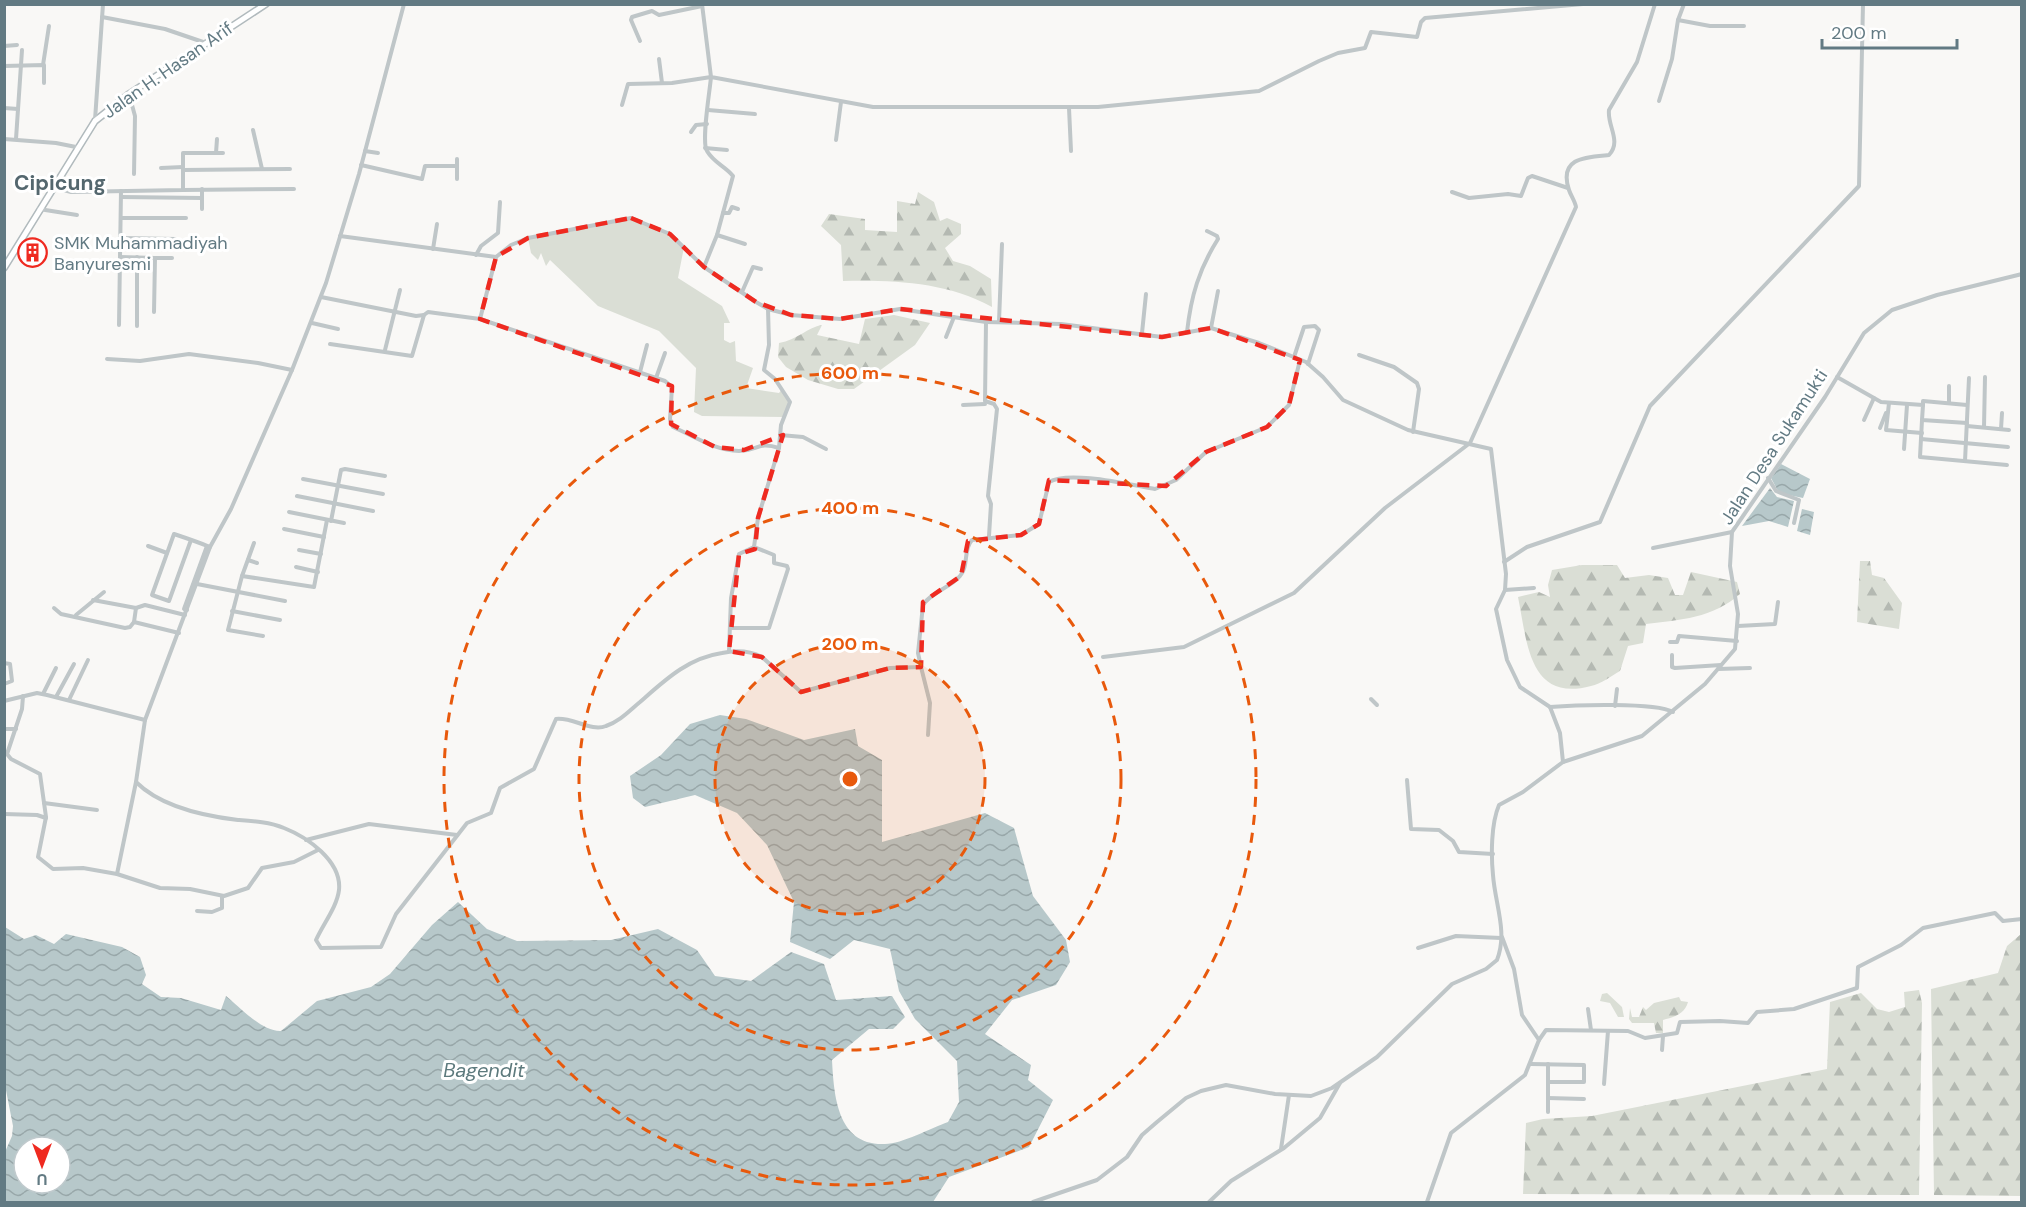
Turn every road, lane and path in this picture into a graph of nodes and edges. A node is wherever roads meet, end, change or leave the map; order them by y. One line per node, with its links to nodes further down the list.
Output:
1 (103, 4): 9 (street)
2 (266, 4): 14 (main road, Jalan H. Hasan Arif)
3 (404, 4): 45 (street)
4 (1583, 4): 30 (street)
5 (1655, 4): 60 (street)
6 (1684, 4): 10 (street)
7 (1863, 4): 189 (street)
8 (702, 5): 13 (street); 22 (street)
9 (102, 17): 14 (street); 34 (street)
10 (1678, 20): 12 (street); 26 (street)
11 (49, 26): 19 (street)
12 (1744, 26)
13 (639, 41)
14 (207, 43): 25 (main road, Jalan H. Hasan Arif)
15 (17, 45): 16 (street)
16 (4, 46)
17 (22, 50): 21 (street)
18 (659, 59): 24 (street)
19 (43, 65): 21 (street); 23 (street)
20 (4, 66): 21 (street)
21 (21, 66): 31 (street)
22 (711, 76): 24 (street); 27 (street); 32 (street)
23 (44, 82)
24 (662, 83): 28 (street)
25 (129, 94): 34 (main road, Jalan H. Hasan Arif); 57 (street)
26 (1659, 101)
27 (841, 102): 30 (street); 41 (street)
28 (622, 105)
29 (4, 108): 31 (street)
30 (1069, 108): 46 (street)
31 (18, 109): 40 (street)
32 (708, 110): 33 (street); 35 (street)
33 (755, 114)
34 (94, 121): 42 (main road, Jalan H. Hasan Arif)
35 (707, 124): 37 (street); 43 (street)
36 (253, 130): 56 (street)
37 (691, 132)
38 (4, 139): 40 (street)
39 (217, 139): 47 (street)
40 (16, 140): 42 (street)
41 (836, 140)
42 (76, 147): 59 (main road, Jalan H. Hasan Arif)
43 (705, 148): 44 (street); 72 (street)
44 (727, 150)
45 (365, 151): 49 (street); 51 (street)
46 (1071, 151)
47 (216, 153): 48 (street); 54 (street)
48 (223, 153)
49 (378, 153)
50 (457, 159): 52 (street)
51 (361, 165): 52 (street); 79 (street)
52 (457, 166): 58 (street)
53 (161, 168): 54 (street)
54 (183, 169): 56 (street); 63 (street)
55 (290, 169): 56 (street)
56 (262, 170)
57 (134, 174)
58 (457, 179)
59 (52, 187): 64 (street); 70 (main road, Jalan H. Hasan Arif)
60 (1568, 188): 65 (street); 154 (street)
61 (201, 189): 62 (street); 63 (street); 67 (street)
62 (294, 189)
63 (183, 190): 64 (street)
64 (121, 191): 66 (street)
65 (1452, 192)
66 (121, 198): 67 (street); 74 (street)
67 (201, 198): 71 (street)
68 (500, 202): 85 (street)
69 (738, 208): 72 (street)
70 (39, 209): 73 (street); 92 (main road, Jalan H. Hasan Arif)
71 (201, 209)
72 (723, 213): 78 (street)
73 (77, 215)
74 (121, 218): 75 (street); 80 (street)
75 (186, 218)
76 (437, 224): 84 (street)
77 (1207, 231): 113 (street)
78 (717, 235): 82 (street); 91 (street)
79 (340, 236): 84 (street); 99 (street)
80 (120, 238): 81 (street); 86 (street)
81 (175, 239)
82 (745, 244)
83 (1002, 244): 107 (street)
84 (433, 249): 85 (street)
85 (476, 255): 88 (street)
86 (120, 257): 87 (street); 109 (street)
87 (137, 257): 89 (street); 110 (street)
88 (496, 257): 91 (street); 105 (street)
89 (155, 258): 90 (street); 102 (street)
90 (172, 258)
91 (704, 267): 97 (street)
92 (4, 268)
93 (761, 269): 97 (street)
94 (2022, 274): 127 (street, Jalan Desa Sukamukti)
95 (400, 290): 101 (street)
96 (1218, 291): 111 (street)
97 (742, 292): 100 (street)
98 (1146, 294): 114 (street)
99 (321, 297): 101 (street); 108 (street)
100 (768, 309): 104 (street); 152 (street)
101 (395, 311): 103 (street); 118 (street)
102 (154, 312)
103 (424, 315): 105 (street); 118 (street)
104 (954, 317): 106 (street); 115 (street)
105 (480, 319): 126 (street)
106 (986, 321): 107 (street); 133 (street)
107 (999, 322): 114 (street)
108 (312, 323): 112 (street); 125 (street)
109 (119, 325)
110 (137, 326)
111 (1211, 328): 113 (street); 121 (street)
112 (338, 329)
113 (1187, 332): 114 (street)
114 (1142, 333)
115 (946, 337)
116 (330, 344): 118 (street)
117 (647, 345): 126 (street)
118 (385, 350)
119 (665, 353): 129 (street)
120 (1359, 355): 149 (street)
121 (1294, 357): 123 (street); 124 (street)
122 (107, 359): 125 (street)
123 (1300, 360): 124 (street); 176 (street)
124 (1308, 364): 149 (street)
125 (292, 370): 181 (street)
126 (640, 372): 129 (street)
127 (1837, 377): 132 (street); 163 (street, Jalan Desa Sukamukti)
128 (1985, 377): 146 (street)
129 (656, 378): 157 (street)
130 (1969, 378): 139 (street)
131 (1949, 386): 135 (street)
132 (1874, 398): 134 (street); 142 (street)
133 (985, 401): 136 (street); 176 (street)
134 (1888, 403): 137 (street); 140 (street)
135 (1949, 403): 138 (street); 139 (street)
136 (963, 405)
137 (1906, 405): 138 (street); 150 (street)
138 (1923, 405): 143 (street)
139 (1967, 405): 144 (street)
140 (1888, 409): 145 (street); 150 (street)
141 (2002, 413): 147 (street)
142 (1864, 420)
143 (1922, 420): 144 (street); 151 (street)
144 (1967, 424): 146 (street); 155 (street)
145 (1880, 428)
146 (1984, 428): 147 (street)
147 (2001, 429): 148 (street)
148 (2009, 430)
149 (1413, 432): 154 (street)
150 (1905, 432): 151 (street); 159 (street)
151 (1922, 433): 153 (street)
152 (780, 435): 157 (street); 158 (street)
153 (1921, 439): 155 (street); 160 (street)
154 (1470, 443): 189 (street); 217 (street)
155 (1966, 443): 156 (street); 160 (street)
156 (2008, 447)
157 (779, 448): 182 (street)
158 (826, 449)
159 (1904, 449)
160 (1965, 461): 161 (street)
161 (2007, 465)
162 (385, 476): 165 (street)
163 (1768, 477): 173 (street); 175 (street, Jalan Desa Sukamukti)
164 (303, 479): 165 (street)
165 (338, 486): 166 (street); 168 (street)
166 (382, 494)
167 (297, 496): 168 (street)
168 (334, 503): 169 (street); 171 (street)
169 (373, 511)
170 (289, 512): 171 (street)
171 (329, 520): 172 (street); 177 (street)
172 (344, 523)
173 (1794, 523)
174 (284, 529): 177 (street)
175 (1732, 532): 183 (street); 209 (street, Jalan Desa Sukamukti)
176 (989, 536): 223 (street)
177 (324, 537): 186 (street)
178 (191, 540): 181 (street); 185 (street); 185 (street)
179 (254, 543): 187 (street)
180 (148, 546): 185 (street)
181 (209, 547): 193 (street); 202 (street)
182 (754, 547): 210 (street); 210 (street)
183 (1653, 548)
184 (299, 550): 186 (street)
185 (167, 553)
186 (321, 554): 191 (street)
187 (248, 560): 188 (street); 192 (street)
188 (257, 563)
189 (1504, 565): 195 (street)
190 (296, 567): 191 (street)
191 (318, 572): 192 (street)
192 (242, 576): 197 (street)
193 (197, 584): 197 (street); 202 (street)
194 (1534, 588): 195 (street)
195 (1505, 590): 236 (street)
196 (104, 592): 198 (street)
197 (237, 593): 199 (street); 204 (street)
198 (93, 600): 201 (street); 205 (street)
199 (285, 601)
200 (1778, 602): 209 (street)
201 (136, 608): 206 (street); 208 (street)
202 (187, 610): 206 (street)
203 (57, 611): 205 (street)
204 (232, 611): 207 (street); 212 (street)
205 (76, 615): 208 (street)
206 (185, 615): 211 (street)
207 (280, 620)
208 (134, 622): 211 (street)
209 (1738, 626): 213 (street, Jalan Desa Sukamukti)
210 (730, 628): 215 (street)
211 (179, 633): 238 (street)
212 (263, 636)
213 (1737, 641): 214 (street); 221 (street, Jalan Desa Sukamukti)
214 (1670, 642)
215 (729, 651): 223 (street); 249 (street)
216 (1672, 655): 221 (street)
217 (1103, 657)
218 (88, 660): 231 (street)
219 (4, 663): 226 (street)
220 (74, 664): 230 (street)
221 (1721, 665): 225 (street, Jalan Desa Sukamukti)
222 (56, 668): 228 (street)
223 (921, 668): 241 (street)
224 (1750, 668): 225 (street)
225 (1717, 669): 237 (street, Jalan Desa Sukamukti)
226 (4, 684)
227 (1617, 689): 235 (street)
228 (43, 694): 229 (street); 230 (street)
229 (23, 696): 233 (street); 240 (street)
230 (56, 697): 231 (street)
231 (69, 700): 238 (street)
232 (1372, 700): 234 (street)
233 (4, 701)
234 (1377, 705)
235 (1615, 706): 236 (street); 237 (street)
236 (1550, 707): 242 (street)
237 (1673, 712): 242 (street, Jalan Desa Sukamukti)
238 (146, 720): 244 (street)
239 (4, 729): 240 (street)
240 (16, 729): 245 (street)
241 (928, 735)
242 (1563, 762): 252 (street, Jalan Desa Sukamukti)
243 (1407, 780): 252 (street)
244 (136, 782): 250 (street); 253 (street)
245 (44, 803): 246 (street); 248 (street)
246 (98, 810)
247 (4, 814): 248 (street)
248 (46, 818): 253 (street)
249 (458, 835): 250 (street); 251 (street)
250 (306, 840): 251 (street)
251 (318, 850): 254 (street)
252 (1493, 854): 257 (street, Jalan Desa Sukamukti)
253 (117, 874): 254 (street)
254 (222, 896): 255 (street)
255 (197, 911)
256 (2021, 918): 262 (street)
257 (1501, 936): 258 (street); 263 (street); 267 (street, Jalan Desa Sukamukti)
258 (1418, 948)
259 (1588, 1009): 260 (street)
260 (1591, 1030): 261 (street); 263 (street)
261 (1608, 1030): 262 (street); 269 (street)
262 (1663, 1036): 264 (street)
263 (1538, 1039): 265 (street)
264 (1662, 1050)
265 (1531, 1064): 266 (street); 279 (street)
266 (1548, 1064): 268 (street); 268 (street)
267 (1340, 1082): 270 (street, Jalan Desa Sukamukti); 272 (street)
268 (1548, 1082): 273 (street)
269 (1604, 1084)
270 (1326, 1091): 271 (street, Jalan Desa Sukamukti); 272 (street)
271 (1291, 1095): 276 (street); 277 (street, Jalan Desa Sukamukti)
272 (1333, 1095): 276 (street)
273 (1548, 1098): 274 (street); 275 (street)
274 (1584, 1099)
275 (1548, 1112)
276 (1281, 1150): 278 (street)
277 (1033, 1203)
278 (1209, 1203)
279 (1427, 1203)

